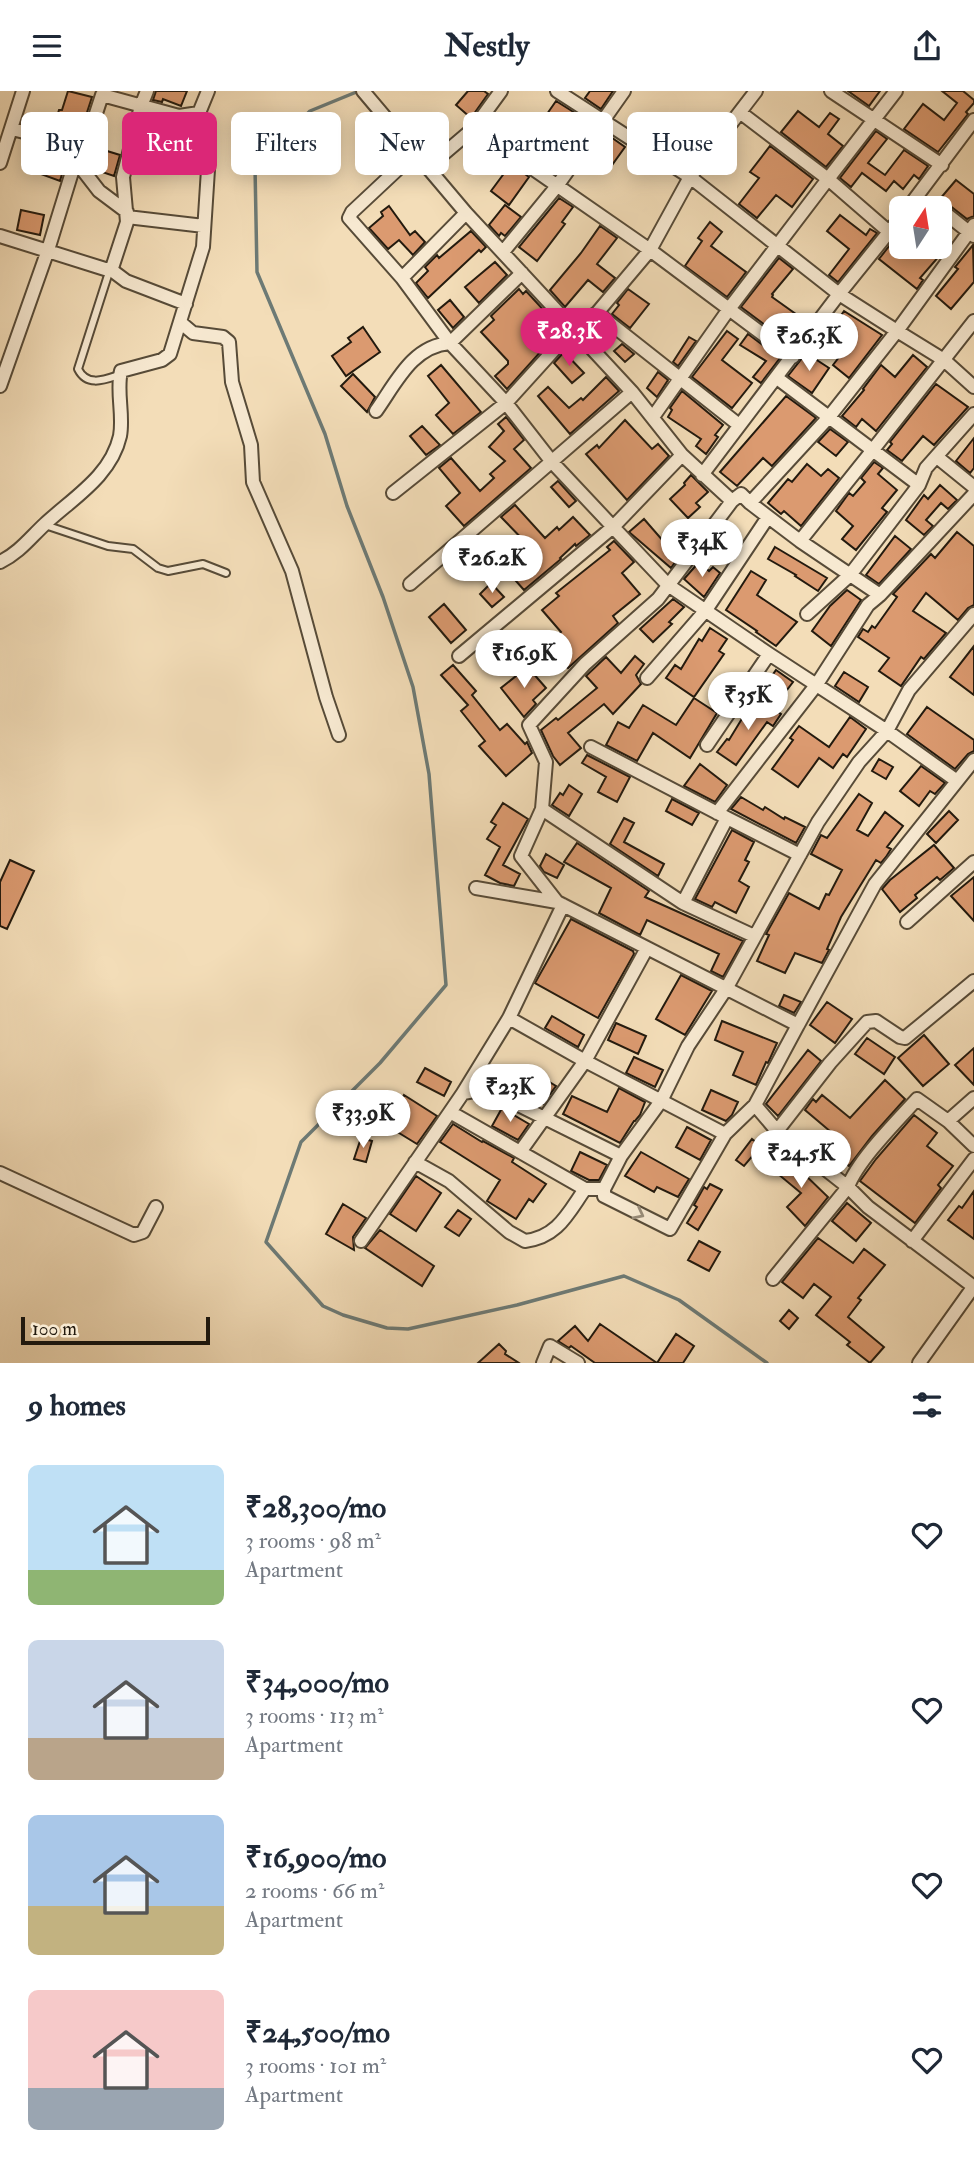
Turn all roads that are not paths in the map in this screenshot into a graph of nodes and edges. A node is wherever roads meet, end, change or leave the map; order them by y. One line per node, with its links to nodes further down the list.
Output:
1 (23, 91): 23 (street)
2 (147, 91): 11 (street)
3 (208, 91): 14 (street)
4 (363, 91): 15 (street)
5 (501, 91): 16 (street)
6 (557, 91): 17 (street)
7 (624, 91): 18 (street)
8 (757, 91): 19 (street)
9 (831, 91): 20 (street)
10 (896, 91): 20 (street)
11 (141, 106): 12 (street); 13 (street); 42 (street)
12 (96, 112)
13 (164, 112)
14 (199, 112)
15 (381, 112)
16 (486, 112)
17 (588, 112)
18 (610, 112)
19 (741, 113): 36 (street); 37 (street)
20 (875, 120): 28 (street); 37 (street)
21 (974, 120): 28 (street)
22 (613, 128): 36 (street)
23 (12, 129): 24 (street); 27 (street)
24 (21, 131)
25 (463, 137): 26 (street)
26 (449, 149)
27 (0, 163)
28 (942, 165): 39 (street)
29 (70, 175): 49 (street)
30 (87, 175): 42 (street)
31 (208, 175): 44 (street)
32 (392, 175): 54 (street)
33 (433, 175): 41 (street)
34 (541, 175): 38 (street)
35 (565, 175): 38 (street)
36 (690, 177): 48 (street); 50 (street)
37 (828, 179): 46 (street); 48 (street)
38 (557, 186): 50 (street); 51 (street)
39 (920, 194): 40 (street)
40 (923, 196)
41 (466, 213): 51 (street); 54 (street)
42 (127, 214): 44 (street); 52 (street)
43 (952, 217): 45 (street)
44 (204, 226): 56 (street)
45 (973, 231): 62 (street)
46 (888, 232): 55 (street)
47 (0, 236): 49 (street)
48 (777, 245): 55 (street); 57 (street)
49 (48, 250): 52 (street); 69 (street)
50 (650, 250): 57 (street); 58 (street)
51 (503, 252): 53 (street)
52 (110, 269): 56 (street); 66 (lane)
53 (522, 273): 61 (street); 63 (street)
54 (402, 278): 63 (street)
55 (839, 294): 62 (street); 64 (street)
56 (186, 304): 60 (street)
57 (729, 309): 64 (street); 68 (street)
58 (597, 313): 61 (street); 68 (street)
59 (974, 321): 65 (street)
60 (180, 322): 66 (street); 107 (street)
61 (573, 329): 71 (street); 72 (street)
62 (897, 331): 65 (street); 76 (street)
63 (450, 343): 72 (street); 73 (street)
64 (793, 357): 67 (street)
65 (944, 359): 70 (street); 78 (street)
66 (119, 375): 90 (street)
67 (777, 378): 76 (street); 77 (street)
68 (681, 380): 75 (street); 77 (street)
69 (0, 386)
70 (974, 387)
71 (632, 392): 75 (street); 81 (street)
72 (506, 403): 81 (street); 85 (street)
73 (376, 411)
74 (974, 414): 80 (street)
75 (653, 417): 79 (street)
76 (829, 417): 78 (street); 88 (street)
77 (738, 425): 82 (street)
78 (872, 451): 83 (street); 92 (street)
79 (682, 455): 82 (street); 91 (street)
80 (937, 457): 83 (street); 84 (street)
81 (551, 461): 91 (street); 96 (street)
82 (702, 475): 87 (street)
83 (919, 485): 95 (street)
84 (974, 488)
85 (393, 493)
86 (974, 494): 98 (street)
87 (732, 501): 88 (street); 97 (street)
88 (750, 503): 89 (street)
89 (768, 517): 92 (street); 99 (street)
90 (44, 525): 93 (street); 94 (lane)
91 (614, 527): 97 (street); 103 (street)
92 (800, 541): 95 (street)
93 (0, 562)
94 (226, 573)
95 (850, 575): 98 (street); 100 (street)
96 (410, 583)
97 (668, 585): 99 (street); 112 (street)
98 (880, 595): 105 (street)
99 (706, 610): 102 (street); 104 (street)
100 (807, 614)
101 (974, 614): 106 (street)
102 (769, 654): 105 (street); 108 (street)
103 (459, 656)
104 (648, 678)
105 (817, 684): 106 (street); 113 (street)
106 (887, 731): 111 (street); 114 (street)
107 (339, 735)
108 (707, 745)
109 (591, 747): 113 (street)
110 (974, 760): 111 (street)
111 (965, 779): 125 (street)
112 (542, 809): 117 (street); 118 (street)
113 (722, 816): 114 (street); 118 (street)
114 (800, 855): 120 (street)
115 (974, 862): 119 (street)
116 (476, 888): 117 (street)
117 (560, 903): 121 (street); 124 (street)
118 (683, 904): 120 (street)
119 (907, 922)
120 (754, 936): 123 (street)
121 (647, 949): 123 (street); 126 (street)
122 (974, 981): 134 (street)
123 (726, 989): 125 (street); 129 (street)
124 (509, 1018): 126 (street); 127 (street)
125 (798, 1025): 130 (street)
126 (585, 1061): 129 (street); 132 (street)
127 (463, 1093): 131 (street); 132 (street)
128 (974, 1098): 133 (street)
129 (661, 1101): 135 (street); 138 (street)
130 (755, 1105): 134 (street); 135 (street)
131 (450, 1112): 137 (street); 140 (street)
132 (545, 1117): 137 (street); 138 (street)
133 (948, 1121): 136 (street); 142 (street)
134 (777, 1131): 142 (street)
135 (725, 1134): 144 (street, one-way to 135)
136 (974, 1146)
137 (520, 1152): 143 (street)
138 (621, 1156): 144 (street)
139 (974, 1159): 147 (street)
140 (415, 1162): 143 (street); 146 (street)
141 (0, 1173): 145 (street)
142 (848, 1187): 147 (street); 148 (street)
143 (585, 1189): 144 (street)
144 (604, 1189)
145 (156, 1207)
146 (361, 1241)
147 (912, 1241): 149 (street)
148 (773, 1279)
149 (974, 1287): 152 (street)
150 (543, 1363): 151 (street)
151 (578, 1363)
152 (919, 1363)

